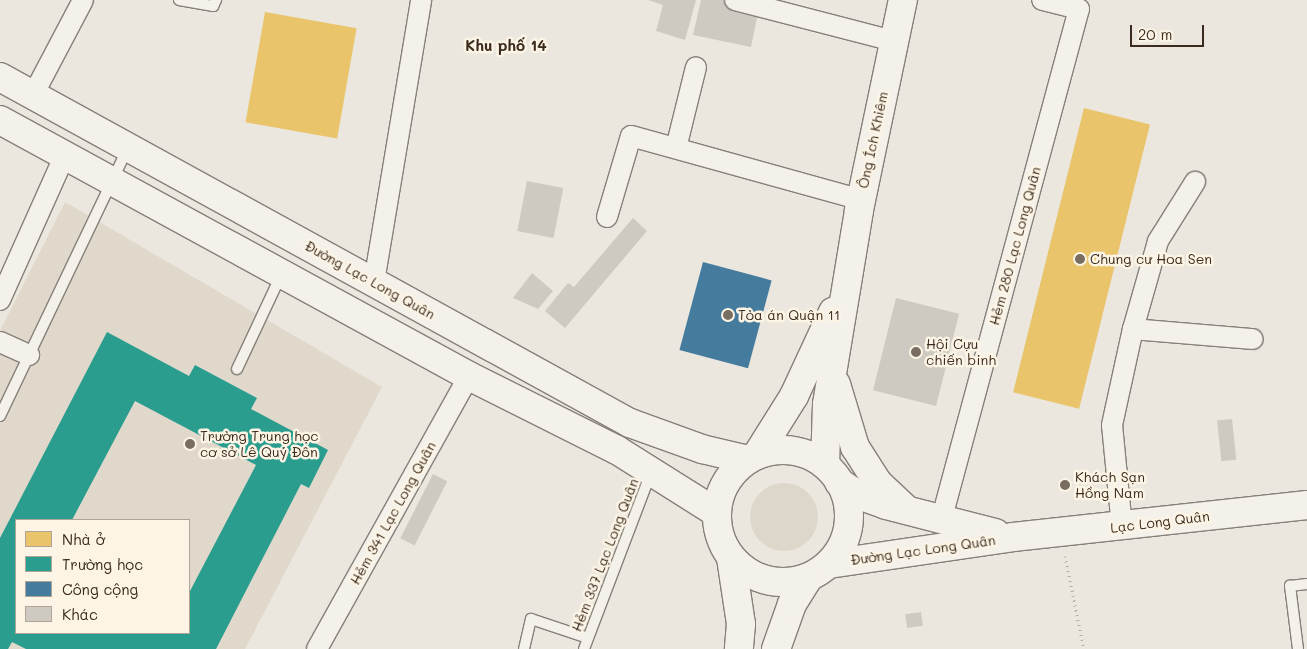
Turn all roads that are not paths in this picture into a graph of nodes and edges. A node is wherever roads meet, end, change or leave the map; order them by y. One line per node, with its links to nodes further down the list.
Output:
1 (83, 0): 11 (street)
2 (178, 0): 3 (lane)
3 (216, 0)
4 (421, 0): 23 (street)
5 (735, 0): 8 (street)
6 (903, 0): 8 (main road, Ông Ích Khiêm)
7 (1042, 0): 39 (street, Hẻm 280 Lạc Long Quân)
8 (894, 41): 18 (main road, Ông Ích Khiêm)
9 (696, 67): 14 (street)
10 (0, 77): 11 (main road, Đường Lạc Long Quân)
11 (33, 95): 13 (main road, Đường Lạc Long Quân)
12 (0, 120): 15 (main road)
13 (128, 147): 16 (lane); 23 (main road, Đường Lạc Long Quân)
14 (676, 148): 18 (street); 19 (street)
15 (65, 155): 16 (main road); 20 (street)
16 (112, 181): 21 (main road); 28 (lane)
17 (1195, 182): 25 (street)
18 (860, 200): 22 (main road, Ông Ích Khiêm)
19 (607, 217)
20 (5, 274): 24 (street)
21 (282, 274): 29 (lane); 31 (main road)
22 (847, 281): 30 (main road); 33 (main road)
23 (374, 282): 33 (main road, Đường Lạc Long Quân)
24 (0, 300)
25 (1133, 329): 26 (street); 40 (street)
26 (1253, 339)
27 (0, 342): 28 (street)
28 (29, 355): 32 (lane)
29 (237, 369)
30 (834, 375): 35 (main road); 37 (main road)
31 (469, 376): 34 (main road); 46 (street, Hẻm 341 Lạc Long Quân)
32 (0, 416)
33 (752, 458): 35 (main road); 38 (main road)
34 (652, 470): 38 (main road); 45 (lane, Hẻm 337 Lạc Long Quân)
35 (832, 474): 37 (main road, Đường Lạc Long Quân); 43 (main road)
36 (1307, 505): 40 (main road, Lạc Long Quân)
37 (909, 511): 39 (main road, Đường Lạc Long Quân)
38 (717, 513): 42 (main road)
39 (941, 521): 41 (main road, Đường Lạc Long Quân)
40 (1122, 527): 41 (main road, Lạc Long Quân)
41 (1013, 537): 43 (main road, Đường Lạc Long Quân)
42 (732, 558): 43 (main road); 49 (main road)
43 (818, 571): 50 (main road)
44 (1307, 584): 51 (lane)
45 (588, 638): 47 (lane); 48 (lane, Hẻm 337 Lạc Long Quân)
46 (317, 649)
47 (524, 649)
48 (584, 649)
49 (739, 649)
50 (776, 649)
51 (1298, 649)

